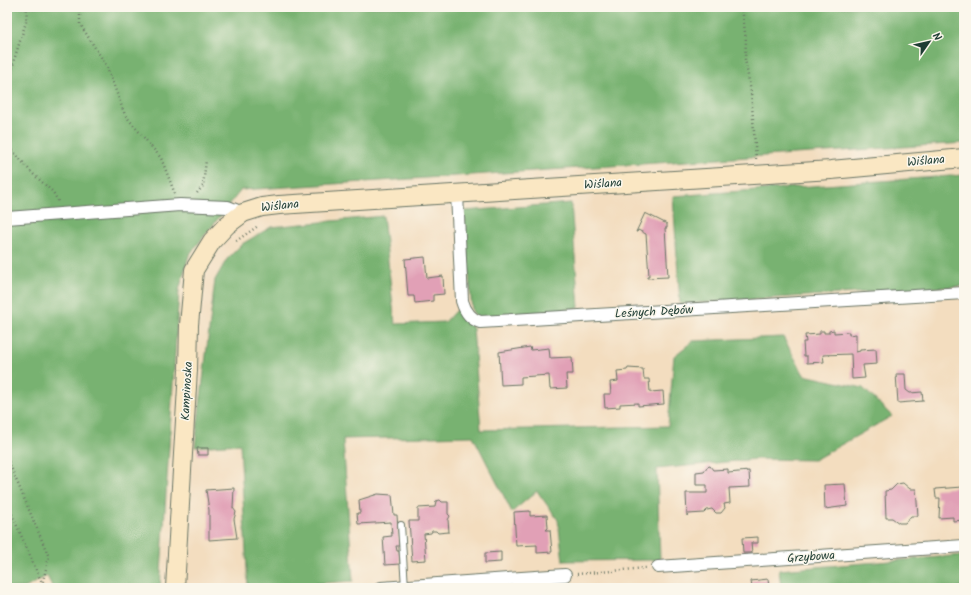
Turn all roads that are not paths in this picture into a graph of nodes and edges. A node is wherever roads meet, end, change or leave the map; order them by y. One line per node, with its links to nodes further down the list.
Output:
1 (964, 158): 2 (main road, Wiślana)
2 (457, 194): 3 (main road, Wiślana); 5 (street, Leśnych Dębów)
3 (243, 213): 4 (street); 11 (main road, Kampinoska)
4 (7, 218)
5 (964, 293)
6 (401, 525): 10 (lane)
7 (964, 546): 8 (street, Grzybowa)
8 (658, 567)
9 (565, 575): 10 (street)
10 (405, 586): 12 (street)
11 (175, 588)
12 (381, 588)

